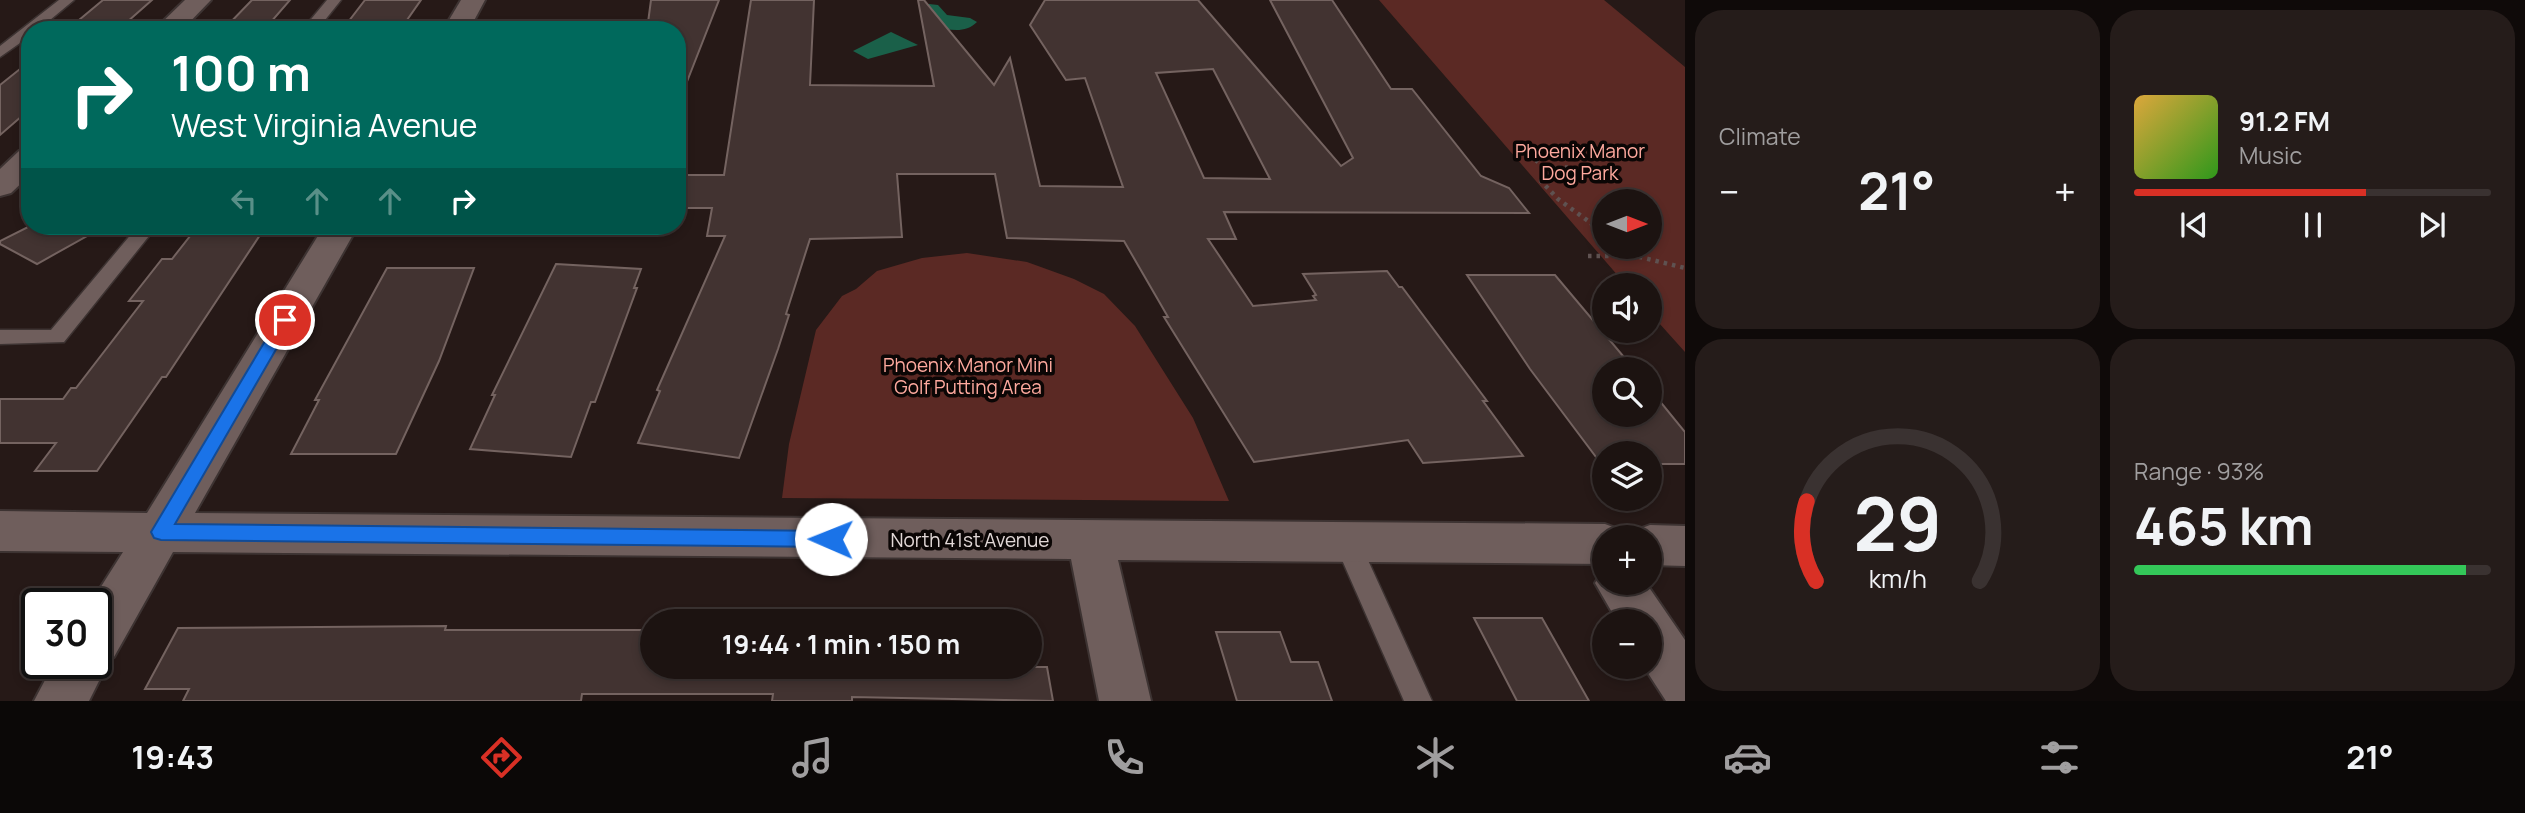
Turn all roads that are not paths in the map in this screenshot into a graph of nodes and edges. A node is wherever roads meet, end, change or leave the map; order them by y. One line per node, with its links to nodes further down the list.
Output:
1 (67, 0): 5 (lane)
2 (199, 0): 6 (street)
3 (334, 0): 7 (lane)
4 (473, 0): 8 (street)
5 (40, 21)
6 (177, 21)
7 (316, 21)
8 (461, 21)
9 (21, 36): 10 (lane)
10 (0, 53)
11 (21, 166): 12 (street)
12 (0, 186)
13 (141, 235): 15 (lane)
14 (336, 235): 17 (street)
15 (0, 337)
16 (0, 531): 17 (street, North 41st Avenue)
17 (161, 532): 18 (street, North 41st Avenue); 23 (street)
18 (1090, 541): 19 (street, North 41st Avenue); 28 (street)
19 (1348, 544): 22 (street, North 41st Avenue); 29 (lane)
20 (1662, 545): 21 (street)
21 (1685, 546)
22 (1592, 557)
23 (112, 613)
24 (1662, 650): 26 (street)
25 (73, 679): 27 (street)
26 (1685, 685)
27 (60, 701)
28 (1125, 701)
29 (1418, 701)

